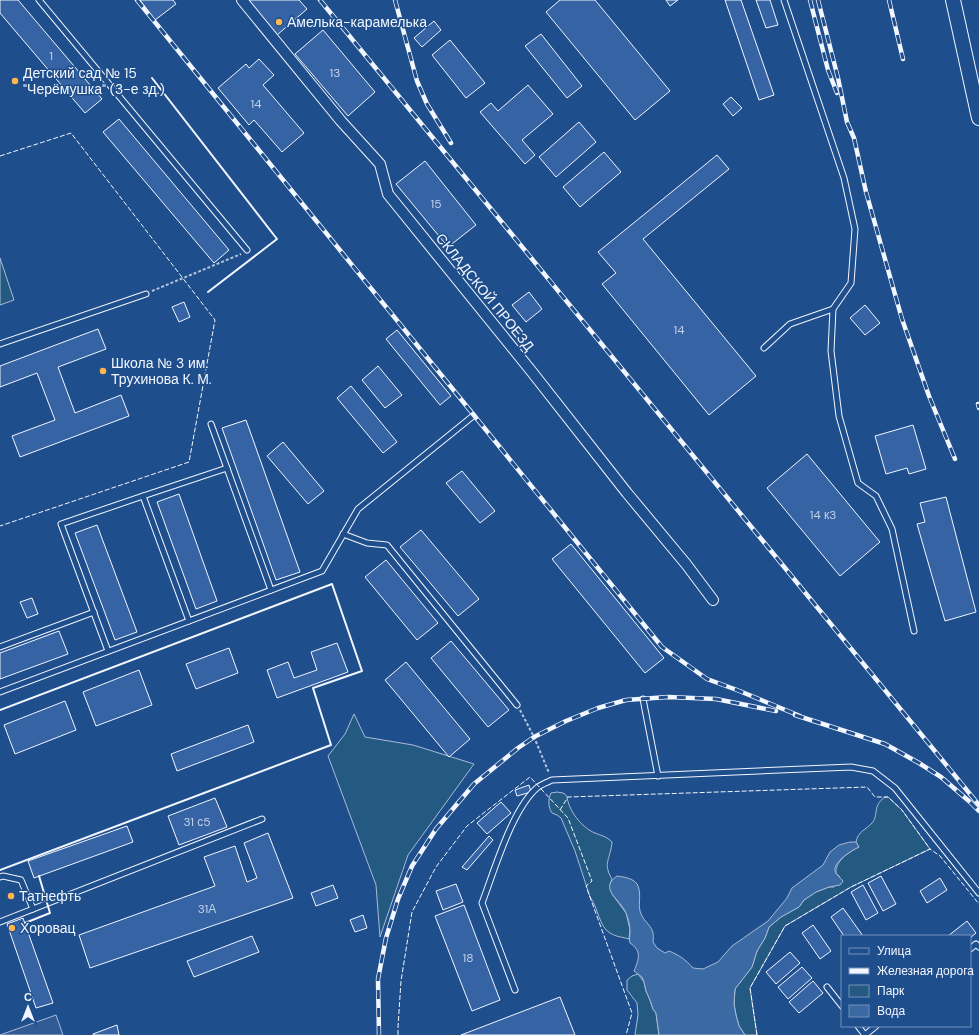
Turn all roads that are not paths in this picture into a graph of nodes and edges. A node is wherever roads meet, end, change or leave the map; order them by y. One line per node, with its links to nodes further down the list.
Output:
1 (40, 0): 6 (lane)
2 (242, 0): 17 (street, СКЛАДСКОЙ ПРОЕЗД)
3 (784, 0): 8 (lane)
4 (953, 0): 5 (street)
5 (979, 118)
6 (247, 250)
7 (146, 294): 9 (lane)
8 (833, 309): 10 (lane); 20 (lane)
9 (0, 344)
10 (764, 348)
11 (473, 416): 15 (lane)
12 (211, 424): 13 (lane)
13 (227, 468): 14 (lane); 16 (lane)
14 (143, 496): 18 (lane); 19 (lane)
15 (343, 534): 16 (lane); 25 (lane)
16 (271, 590): 19 (lane)
17 (713, 600)
18 (94, 612): 21 (lane); 22 (lane)
19 (189, 621): 22 (lane)
20 (914, 631)
21 (0, 647)
22 (108, 651): 23 (lane)
23 (0, 692)
24 (643, 699): 26 (lane)
25 (517, 705)
26 (658, 776): 29 (lane); 35 (lane)
27 (262, 819): 30 (lane)
28 (0, 877): 30 (lane)
29 (979, 892)
30 (33, 909): 31 (lane)
31 (0, 922)
32 (979, 947): 33 (lane)
33 (971, 948)
34 (827, 987): 36 (lane)
35 (515, 990)
36 (841, 1005)
37 (859, 1027): 39 (lane)
38 (875, 1027): 39 (lane)
39 (865, 1035)

